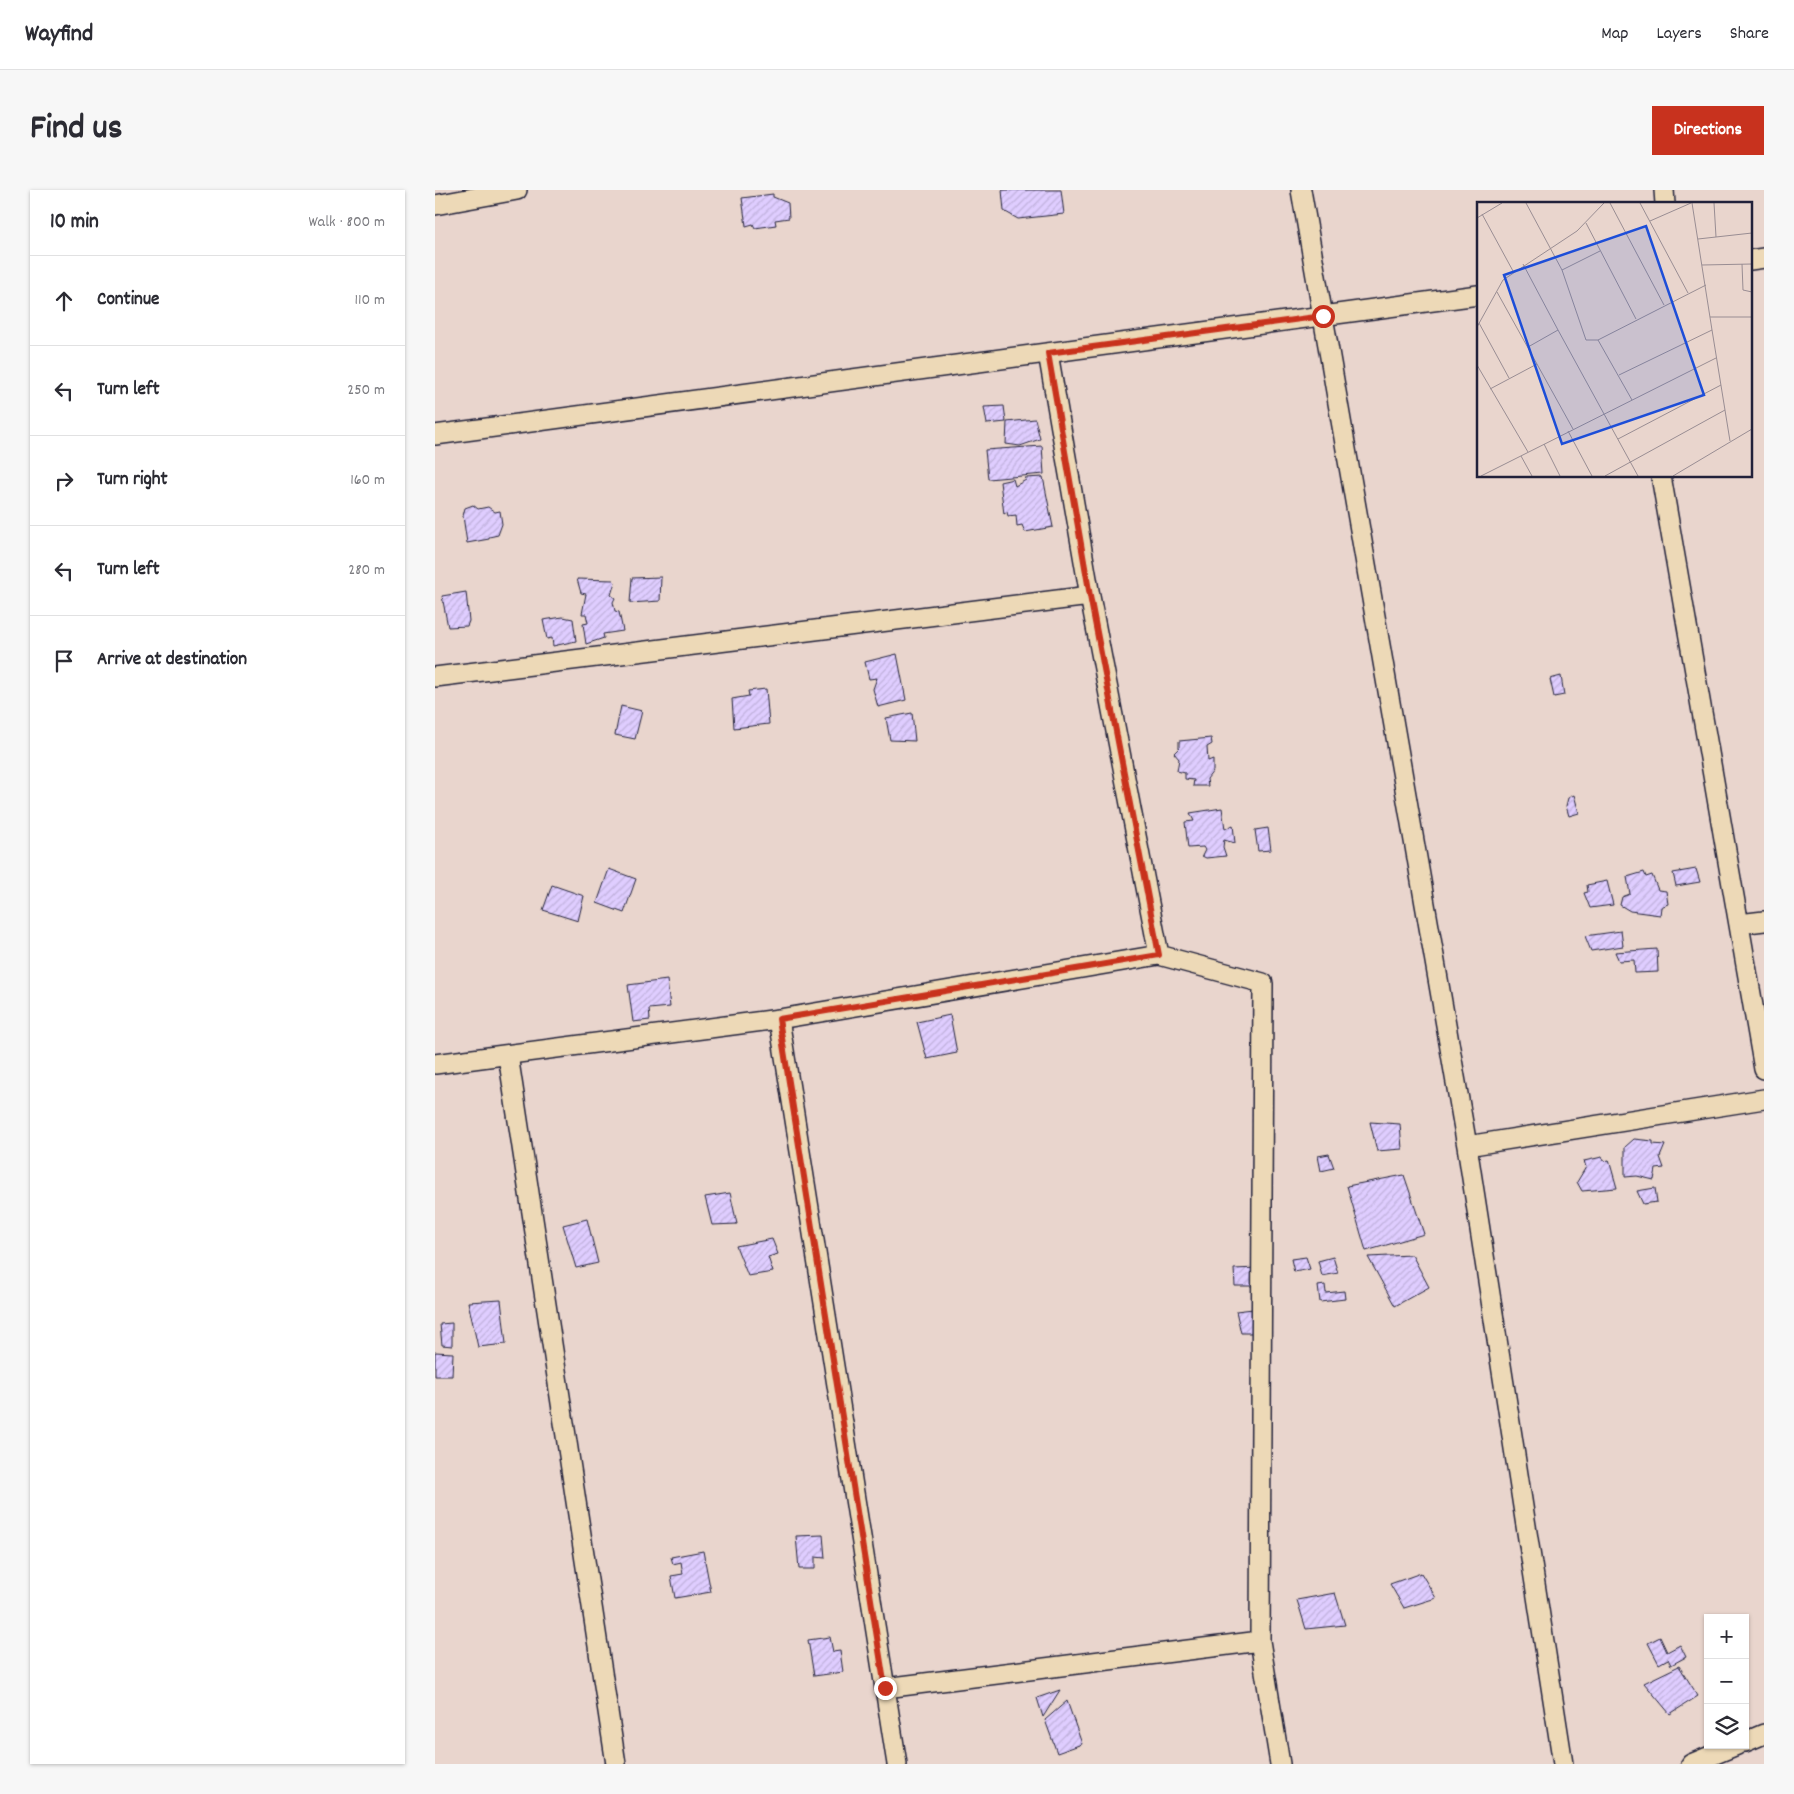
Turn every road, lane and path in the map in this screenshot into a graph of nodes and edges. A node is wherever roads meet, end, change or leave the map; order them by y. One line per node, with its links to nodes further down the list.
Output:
1 (517, 190): 3 (street)
2 (1301, 190): 7 (street)
3 (435, 205)
4 (1764, 258): 5 (street)
5 (1751, 260)
6 (1477, 295): 7 (street)
7 (1323, 316): 8 (street); 21 (street)
8 (1048, 353): 9 (street); 11 (street)
9 (435, 434)
10 (1661, 478): 14 (street)
11 (1090, 596): 12 (street); 15 (street)
12 (435, 677)
13 (1764, 921): 14 (street)
14 (1739, 924): 19 (street)
15 (1159, 955): 16 (street); 22 (street)
16 (779, 1019): 17 (street); 23 (street)
17 (508, 1055): 18 (street); 27 (street)
18 (435, 1064)
19 (1764, 1069)
20 (1764, 1099): 21 (street)
21 (1467, 1146): 30 (street)
22 (1260, 1641): 23 (street); 29 (street)
23 (885, 1688): 28 (street)
24 (1764, 1734): 25 (street)
25 (1749, 1740)
26 (1727, 1749): 31 (street)
27 (615, 1764)
28 (897, 1764)
29 (1280, 1764)
30 (1563, 1764)
31 (1691, 1764)

